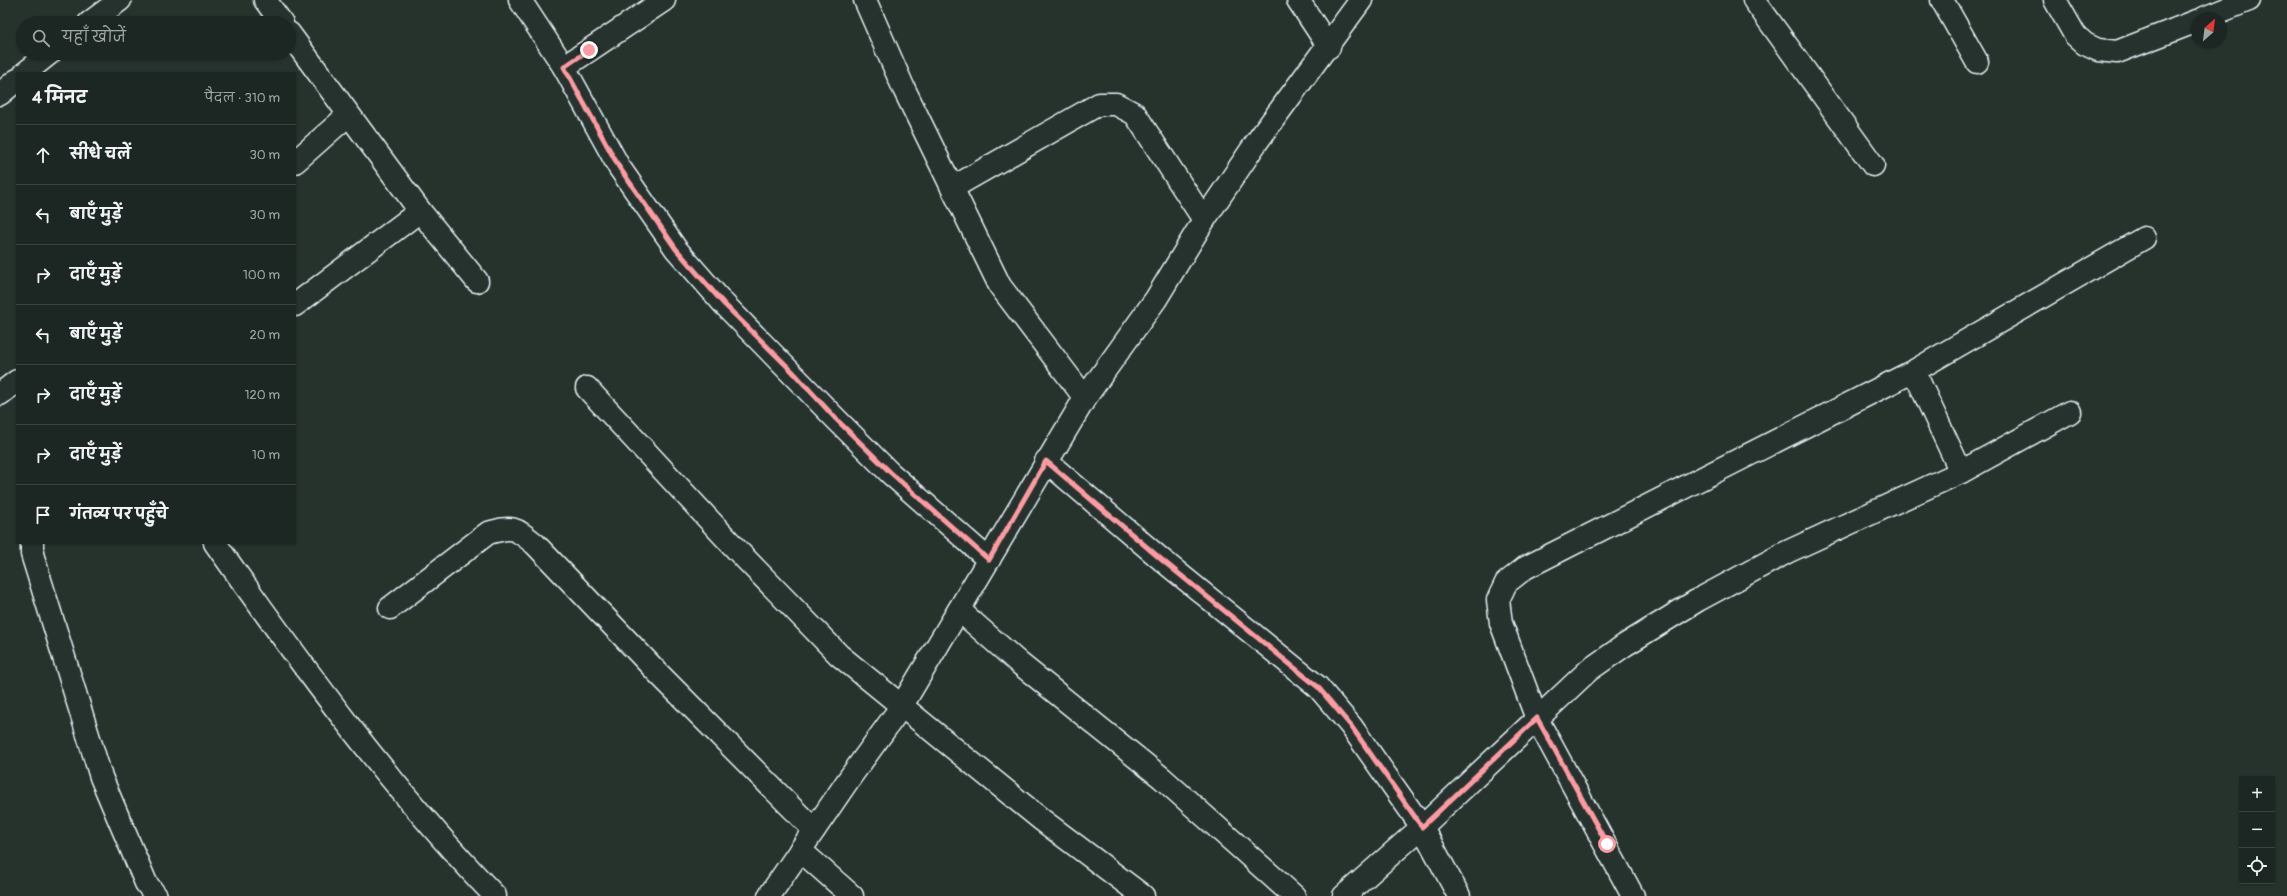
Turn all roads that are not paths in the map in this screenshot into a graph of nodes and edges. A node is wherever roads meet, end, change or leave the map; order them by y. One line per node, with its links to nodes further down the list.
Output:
1 (120, 0): 13 (street)
2 (265, 0): 14 (street)
3 (520, 0): 20 (street)
4 (664, 0): 20 (street)
5 (865, 0): 27 (street)
6 (1298, 0): 17 (street)
7 (1362, 0): 17 (street)
8 (1754, 0): 26 (street)
9 (1942, 0): 19 (street)
10 (2055, 0): 15 (street)
11 (2249, 0): 12 (street)
12 (2219, 12)
13 (98, 16)
14 (277, 16)
15 (2191, 23)
16 (296, 43): 24 (street)
17 (1328, 47): 29 (street)
18 (42, 60): 21 (street)
19 (1978, 62)
20 (564, 67): 43 (street)
21 (27, 72)
22 (16, 81): 23 (street)
23 (0, 94)
24 (348, 115): 25 (street); 28 (street)
25 (296, 161)
26 (1873, 165)
27 (952, 188): 29 (street); 37 (street)
28 (420, 211): 31 (street); 32 (street)
29 (1204, 220): 37 (street)
30 (2144, 238): 33 (street)
31 (477, 281)
32 (296, 304)
33 (1914, 371): 40 (street); 47 (street)
34 (16, 382): 36 (street)
35 (587, 388): 46 (street)
36 (0, 394)
37 (1085, 398): 39 (street)
38 (2070, 412): 40 (street)
39 (1046, 461): 43 (street); 48 (street)
40 (1961, 472): 47 (street)
41 (32, 544): 51 (street)
42 (216, 544): 52 (street)
43 (989, 560): 45 (street)
44 (390, 608): 49 (street)
45 (960, 610): 46 (street); 56 (street)
46 (901, 707): 49 (street); 55 (street)
47 (1537, 718): 48 (street); 59 (street)
48 (1422, 827): 57 (street); 58 (street)
49 (814, 830): 50 (street)
50 (800, 850): 53 (street); 54 (street)
51 (156, 896)
52 (495, 896)
53 (769, 896)
54 (852, 896)
55 (1143, 896)
56 (1294, 896)
57 (1344, 896)
58 (1459, 896)
59 (1633, 896)

